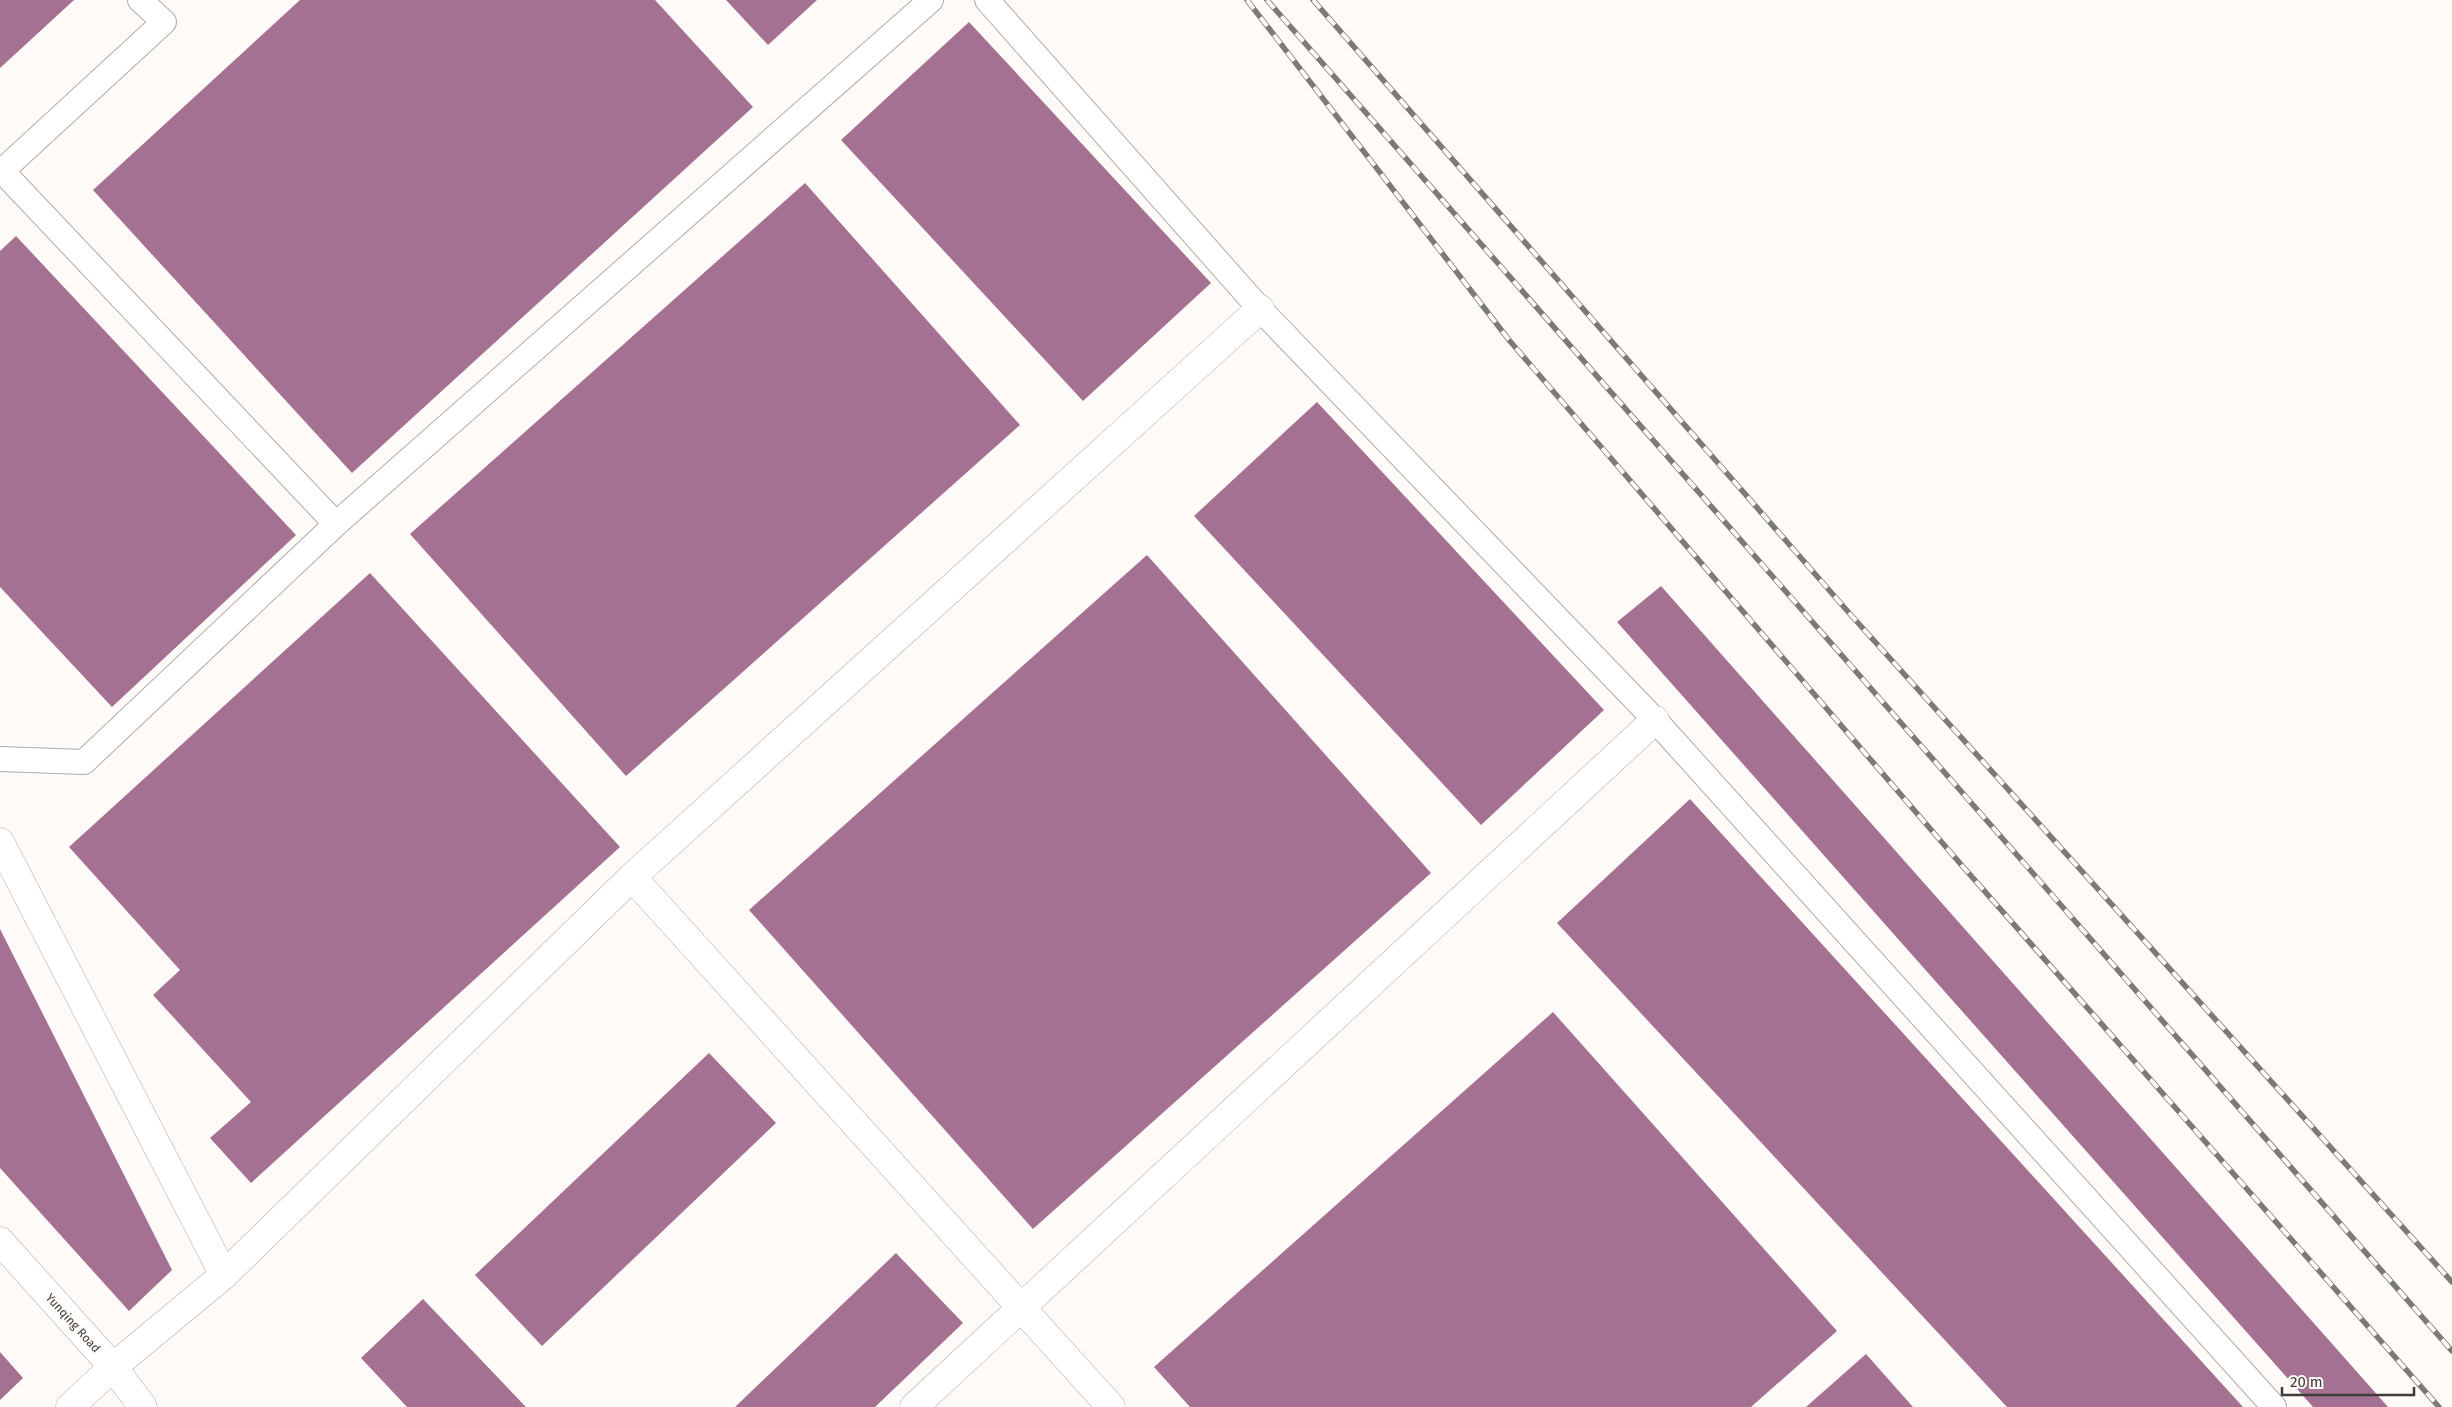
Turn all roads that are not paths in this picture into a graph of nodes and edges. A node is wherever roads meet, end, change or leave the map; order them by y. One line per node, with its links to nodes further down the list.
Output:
1 (140, 0): 5 (lane)
2 (931, 0): 5 (lane)
3 (987, 0): 4 (lane)
4 (1260, 309): 6 (lane); 9 (street)
5 (336, 524): 7 (lane)
6 (1655, 720): 12 (street); 18 (lane)
7 (0, 759)
8 (0, 842): 11 (street)
9 (632, 877): 11 (street); 12 (street)
10 (0, 1242): 13 (street, Yunqing Road)
11 (224, 1275): 13 (street)
12 (1021, 1308): 16 (street); 17 (street)
13 (113, 1367): 14 (street); 15 (street, Yunqing Road)
14 (70, 1407)
15 (143, 1407)
16 (914, 1407)
17 (1111, 1407)
18 (2274, 1407)

